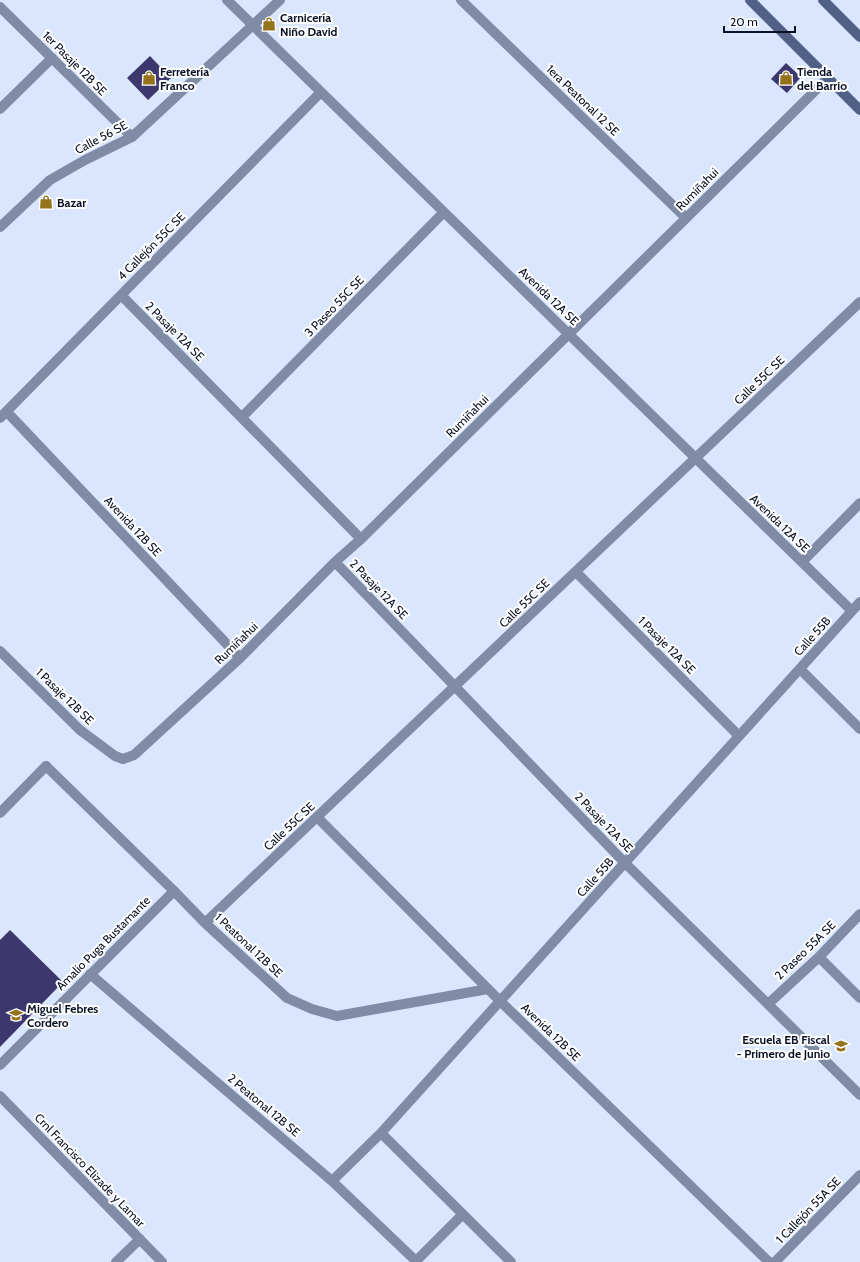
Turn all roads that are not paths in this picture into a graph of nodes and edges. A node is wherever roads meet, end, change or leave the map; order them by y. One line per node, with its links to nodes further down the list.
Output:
1 (227, 0): 7 (street, Avenida 12A SE)
2 (280, 0): 7 (street, Calle 56 SE)
3 (461, 0): 16 (street, 1era Peatonal 12 SE)
4 (750, 0): 10 (main road)
5 (823, 0): 8 (main road)
6 (0, 7): 9 (street, 1er Pasaje 12B SE)
7 (253, 25): 11 (street, Avenida 12A SE); 14 (street, Calle 56 SE)
8 (860, 37)
9 (52, 58): 12 (street); 14 (street, 1er Pasaje 12B SE)
10 (828, 78): 13 (main road); 16 (street, Rumiñahui)
11 (321, 92): 15 (street, Avenida 12A SE); 18 (street, 4 Callejón 55C SE)
12 (0, 109)
13 (860, 110)
14 (132, 137): 17 (street, Calle 56 SE)
15 (444, 212): 20 (street, Avenida 12A SE); 22 (street, 3 Paseo 55C SE)
16 (686, 218): 20 (street, Rumiñahui)
17 (0, 227)
18 (121, 295): 21 (street, 4 Callejón 55C SE); 22 (street, 2 Pasaje 12A SE)
19 (860, 302): 23 (street, Calle 55C SE)
20 (569, 334): 23 (street, Avenida 12A SE); 25 (street, Rumiñahui)
21 (3, 415): 32 (street, Avenida 12B SE)
22 (242, 417): 25 (street, 2 Pasaje 12A SE)
23 (696, 458): 27 (street, Avenida 12A SE); 28 (street, Calle 55C SE)
24 (860, 503): 27 (street)
25 (361, 539): 26 (street, Rumiñahui)
26 (335, 562): 32 (street, Rumiñahui); 34 (street, 2 Pasaje 12A SE)
27 (802, 562): 30 (street, Avenida 12A SE)
28 (576, 572): 34 (street, Calle 55C SE); 36 (street, 1 Pasaje 12A SE)
29 (860, 602): 30 (street, Calle 55B)
30 (852, 611): 33 (street, Calle 55B)
31 (0, 651): 37 (street, 1 Pasaje 12B SE)
32 (240, 658): 37 (street, Rumiñahui)
33 (800, 669): 35 (street); 36 (street, Calle 55B)
34 (456, 686): 39 (street, Calle 55C SE); 40 (street, 2 Pasaje 12A SE)
35 (860, 729)
36 (739, 736): 40 (street, Calle 55B)
37 (115, 756)
38 (0, 813): 41 (street, 1 Peatonal 12B SE)
39 (318, 818): 43 (street, Calle 55C SE); 46 (street, Avenida 12B SE)
40 (625, 863): 48 (street, Calle 55B); 49 (street, 2 Pasaje 12A SE)
41 (174, 890): 43 (street, 1 Peatonal 12B SE); 45 (street, Amalio Puga Bustamante)
42 (860, 914): 44 (street, 2 Paseo 55A SE)
43 (205, 923): 46 (street, 1 Peatonal 12B SE)
44 (819, 957): 47 (street); 49 (street, 2 Paseo 55A SE)
45 (90, 974): 50 (street, Amalio Puga Bustamante); 55 (street, 2 Peatonal 12B SE)
46 (488, 989): 48 (street, Avenida 12B SE)
47 (860, 998)
48 (500, 1001): 53 (street, Calle 55B); 62 (street, Avenida 12B SE)
49 (768, 1004): 51 (street, 2 Pasaje 12A SE)
50 (0, 1065)
51 (860, 1094)
52 (0, 1096): 57 (street, Crnl Francisco Elizade y Lamar)
53 (381, 1134): 55 (street, Calle 55B); 56 (street)
54 (860, 1176): 63 (street, 1 Callejón 55A SE)
55 (332, 1180): 60 (street, 2 Peatonal 12B SE)
56 (462, 1215): 60 (street); 61 (street)
57 (140, 1239): 58 (street); 59 (street, Crnl Francisco Elizade y Lamar)
58 (116, 1262)
59 (162, 1262)
60 (416, 1262)
61 (511, 1262)
62 (769, 1262)
63 (775, 1262)

